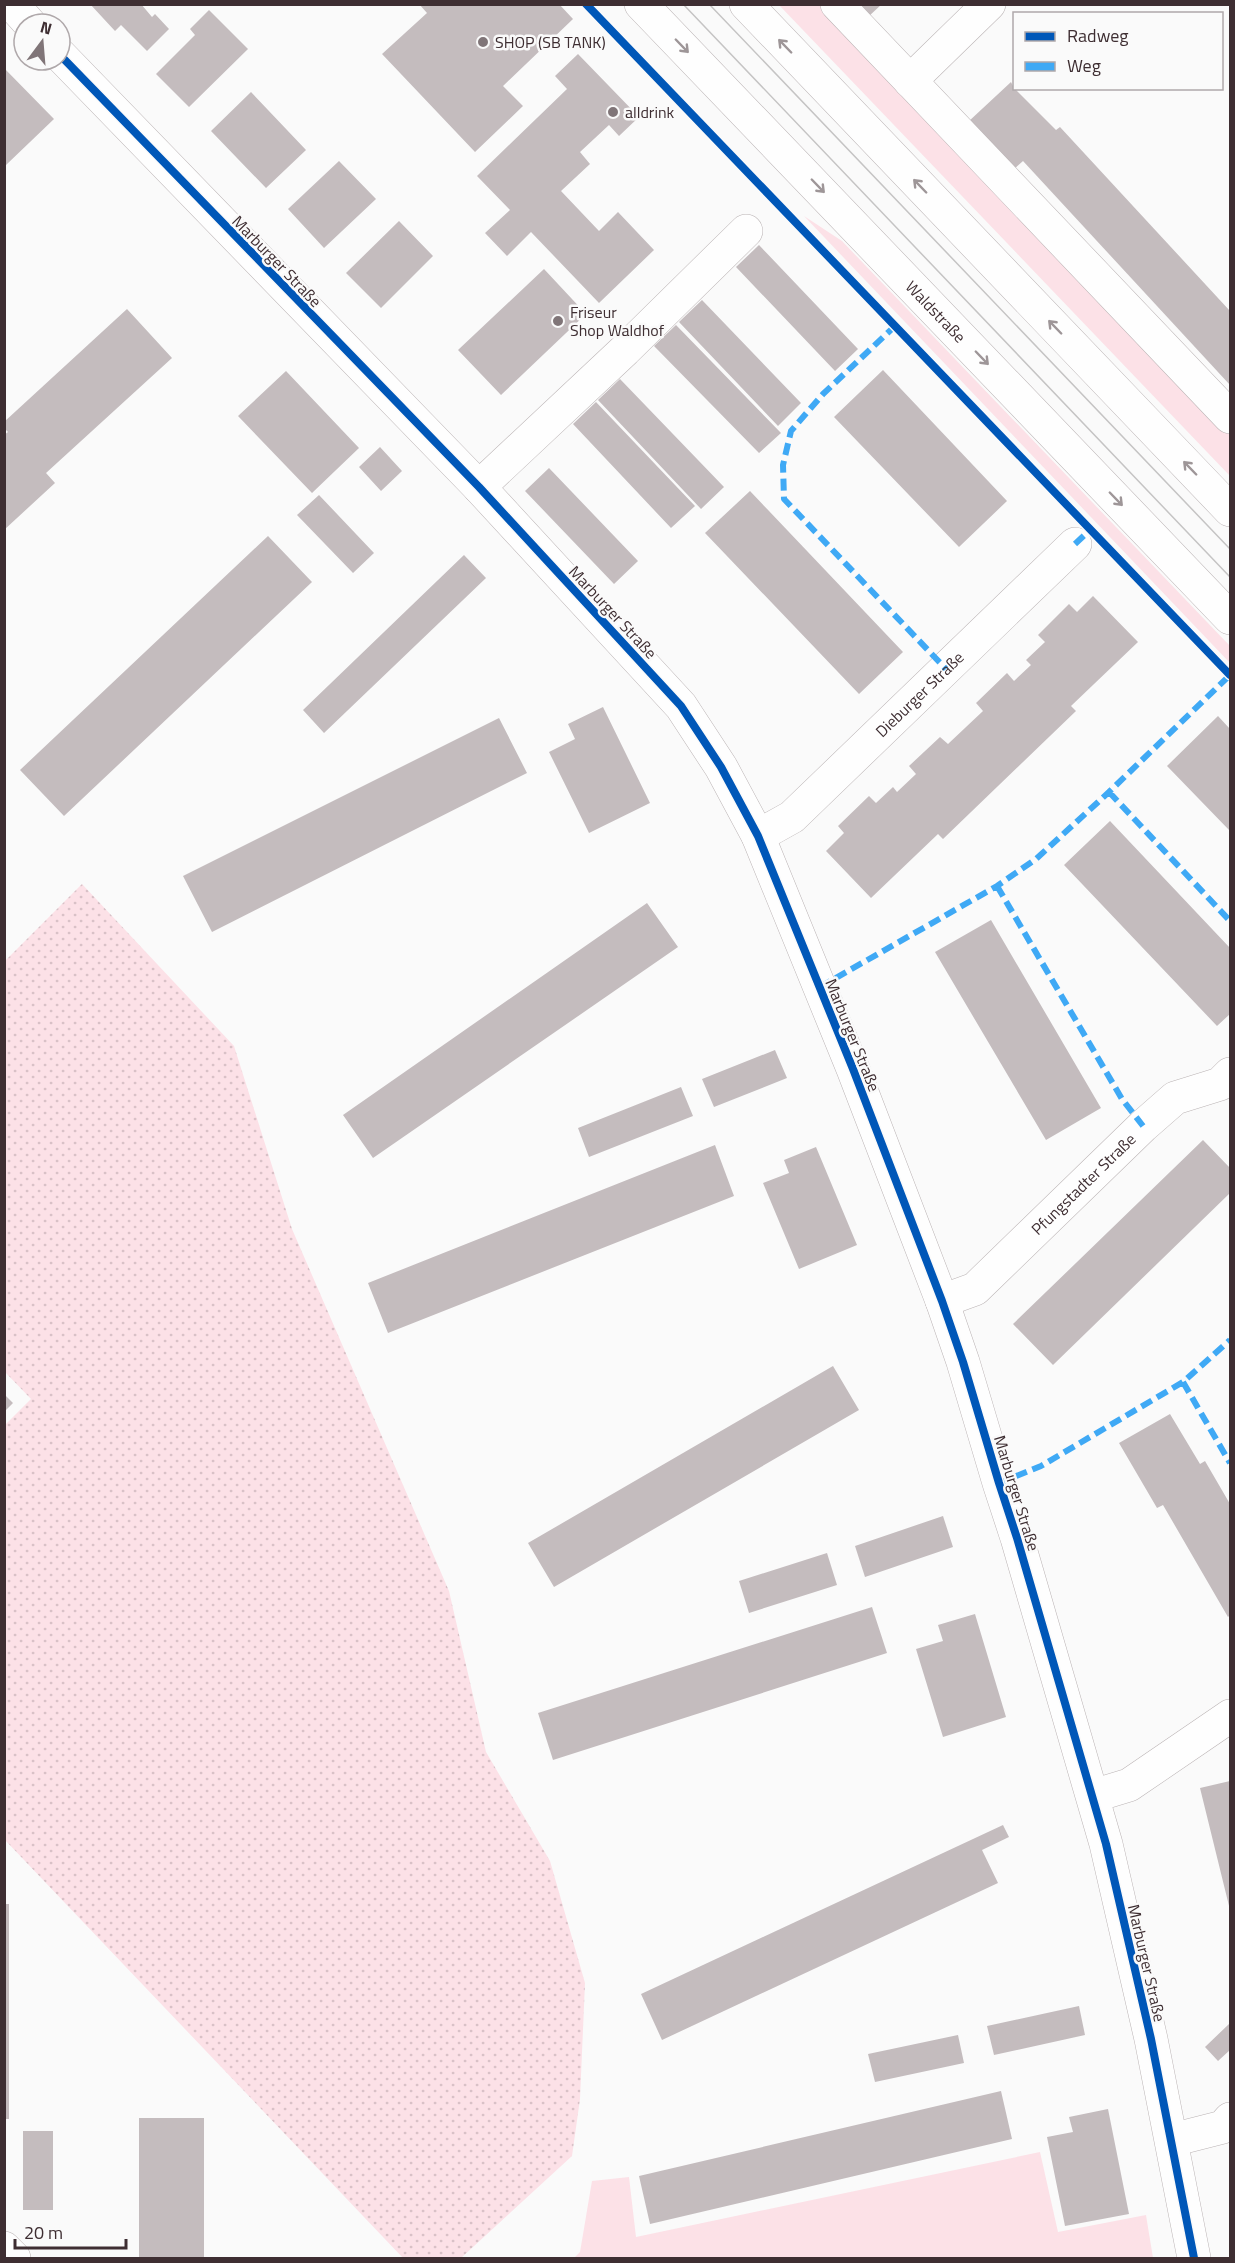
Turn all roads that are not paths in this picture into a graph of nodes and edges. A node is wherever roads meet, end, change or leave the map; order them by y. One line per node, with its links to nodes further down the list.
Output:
1 (641, 4): 12 (street, Waldstraße, one-way to 12)
2 (746, 4): 10 (street, one-way to 2)
3 (837, 4): 6 (street)
4 (989, 4): 6 (street)
5 (72, 67): 9 (street, Marburger Straße)
6 (910, 81): 8 (street)
7 (746, 231): 9 (street)
8 (1230, 417)
9 (480, 487): 13 (street, Marburger Straße)
10 (1230, 510)
11 (1075, 544): 13 (street, Dieburger Straße)
12 (1230, 618)
13 (758, 836): 15 (street, Marburger Straße)
14 (1230, 1074): 15 (street, Pfungstadter Straße)
15 (942, 1301): 17 (street, Marburger Straße)
16 (1230, 1716): 17 (street)
17 (1093, 1796): 19 (street, Marburger Straße)
18 (1230, 2119): 19 (street)
19 (1172, 2140): 22 (street, Marburger Straße)
20 (4, 2248): 21 (street)
21 (14, 2259)
22 (1194, 2259)

